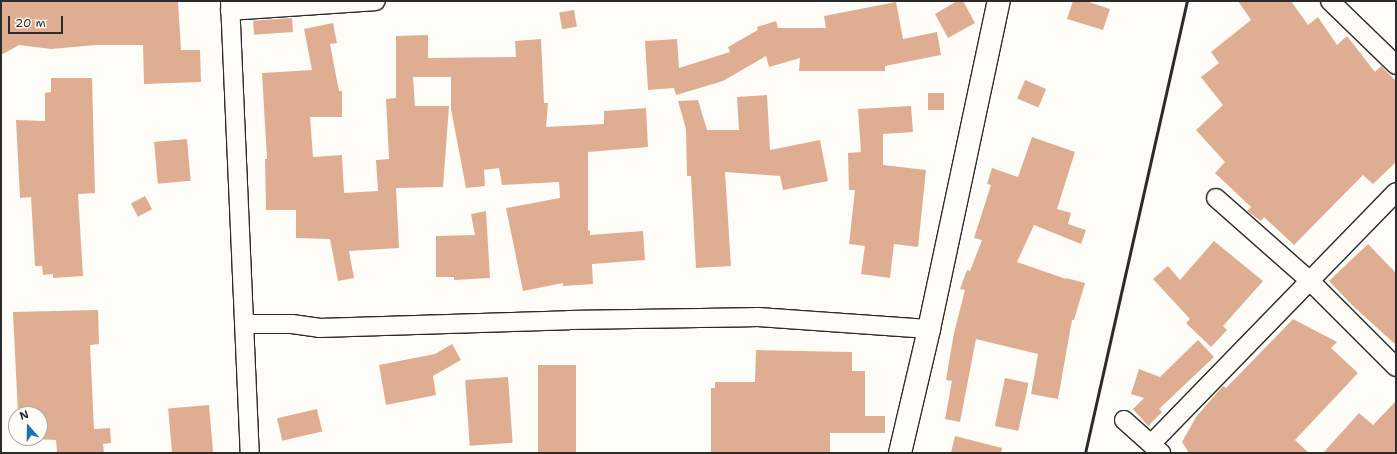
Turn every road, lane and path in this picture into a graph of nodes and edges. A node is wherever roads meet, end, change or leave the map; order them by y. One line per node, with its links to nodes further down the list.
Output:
1 (376, 1): 4 (street)
2 (999, 1): 10 (street)
3 (1330, 1): 5 (street)
4 (230, 6): 9 (street)
5 (1396, 65)
6 (1396, 192): 8 (street)
7 (1216, 198): 8 (street)
8 (1309, 280): 11 (street); 13 (street)
9 (246, 324): 10 (street); 14 (street)
10 (929, 329): 15 (street)
11 (1396, 367)
12 (1124, 420): 13 (street)
13 (1156, 448)
14 (250, 453)
15 (900, 453)

